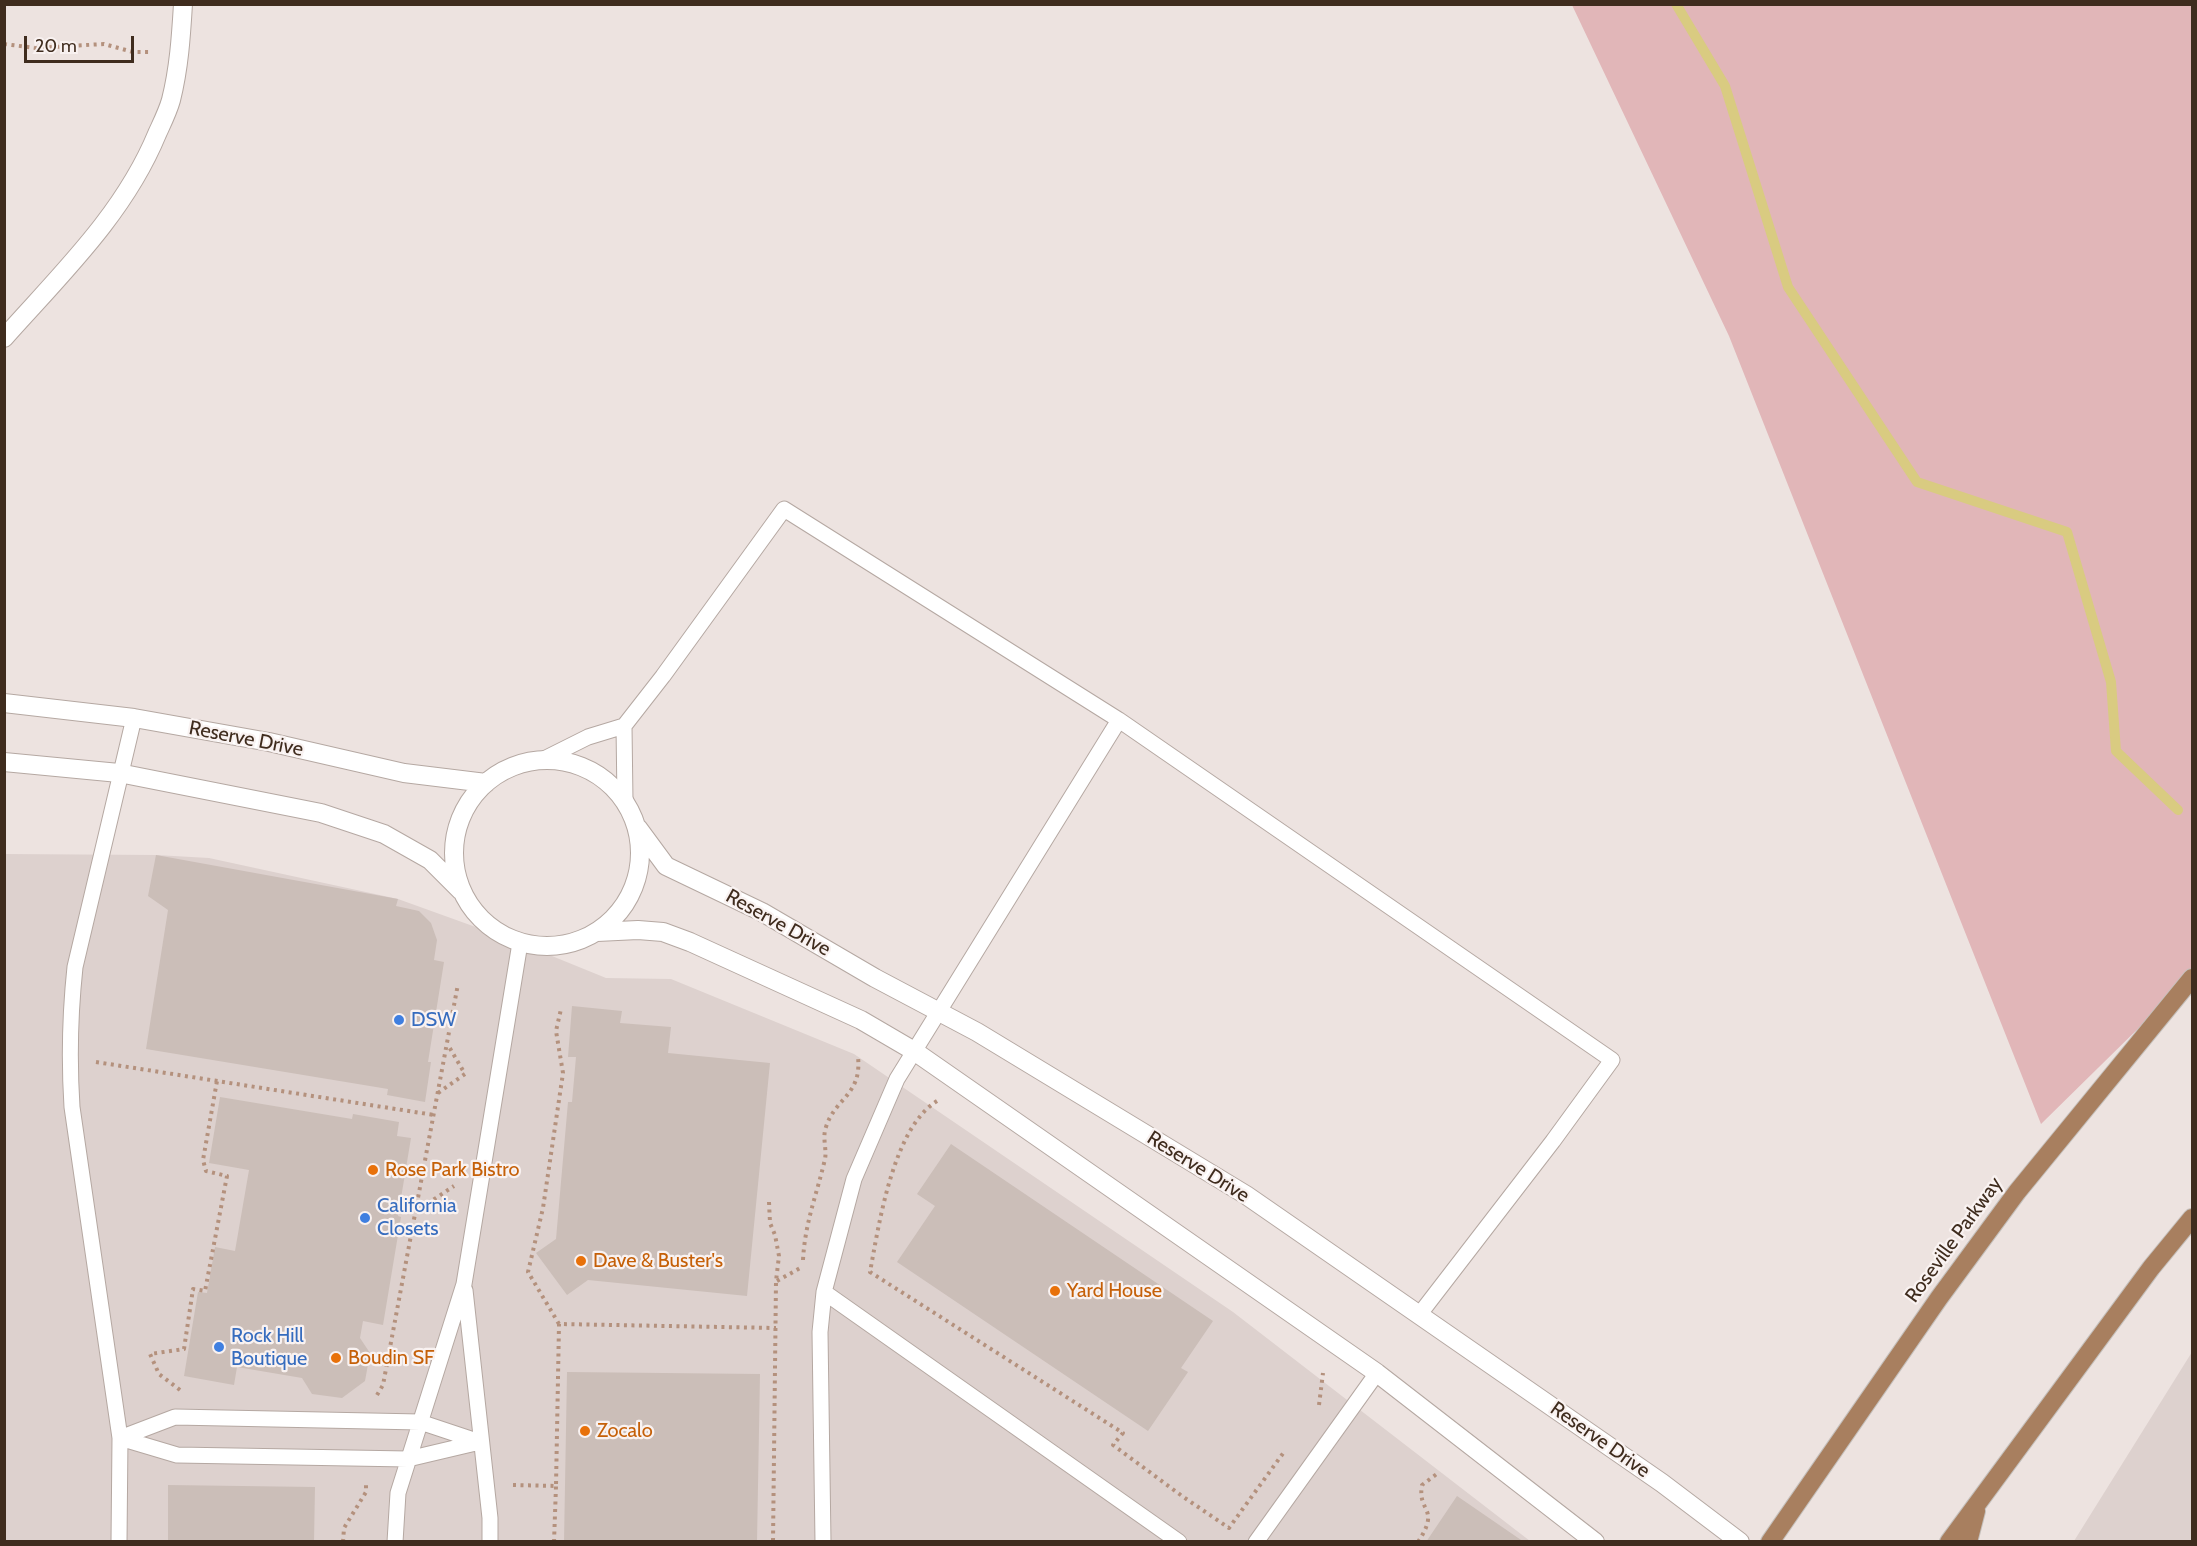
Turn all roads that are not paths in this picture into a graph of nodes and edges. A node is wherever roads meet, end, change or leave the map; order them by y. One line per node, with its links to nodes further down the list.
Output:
1 (183, 4): 2 (street)
2 (4, 338)
3 (4, 704): 4 (street, Reserve Drive)
4 (134, 718): 9 (lane); 10 (street, Reserve Drive)
5 (1119, 720): 6 (lane); 17 (lane); 22 (lane)
6 (624, 726): 7 (lane); 11 (lane)
7 (544, 759): 10 (street); 11 (street)
8 (4, 762): 9 (street)
9 (119, 773): 13 (street); 25 (lane)
10 (486, 783): 13 (street)
11 (625, 801): 12 (street)
12 (638, 828): 14 (street); 17 (street, Reserve Drive)
13 (463, 893): 15 (street)
14 (597, 932): 15 (street); 18 (street)
15 (520, 943): 20 (lane)
16 (2193, 978): 37 (main road, Roseville Parkway)
17 (939, 1011): 18 (lane); 22 (street, Reserve Drive)
18 (914, 1051): 21 (lane); 23 (street)
19 (2193, 1218): 28 (main road)
20 (464, 1284): 24 (lane); 26 (lane)
21 (824, 1292): 32 (lane); 33 (lane)
22 (1419, 1315): 36 (street, Reserve Drive)
23 (1377, 1373): 34 (lane); 35 (street)
24 (420, 1422): 25 (lane); 26 (lane); 27 (lane)
25 (120, 1438): 27 (lane); 29 (lane)
26 (480, 1442): 27 (lane); 31 (lane)
27 (408, 1459): 30 (lane)
28 (1978, 1503): 38 (main road); 39 (main road)
29 (119, 1542)
30 (395, 1542)
31 (490, 1542)
32 (824, 1542)
33 (1179, 1542)
34 (1256, 1542)
35 (1595, 1542)
36 (1740, 1542)
37 (1770, 1542)
38 (1949, 1542)
39 (1968, 1542)

